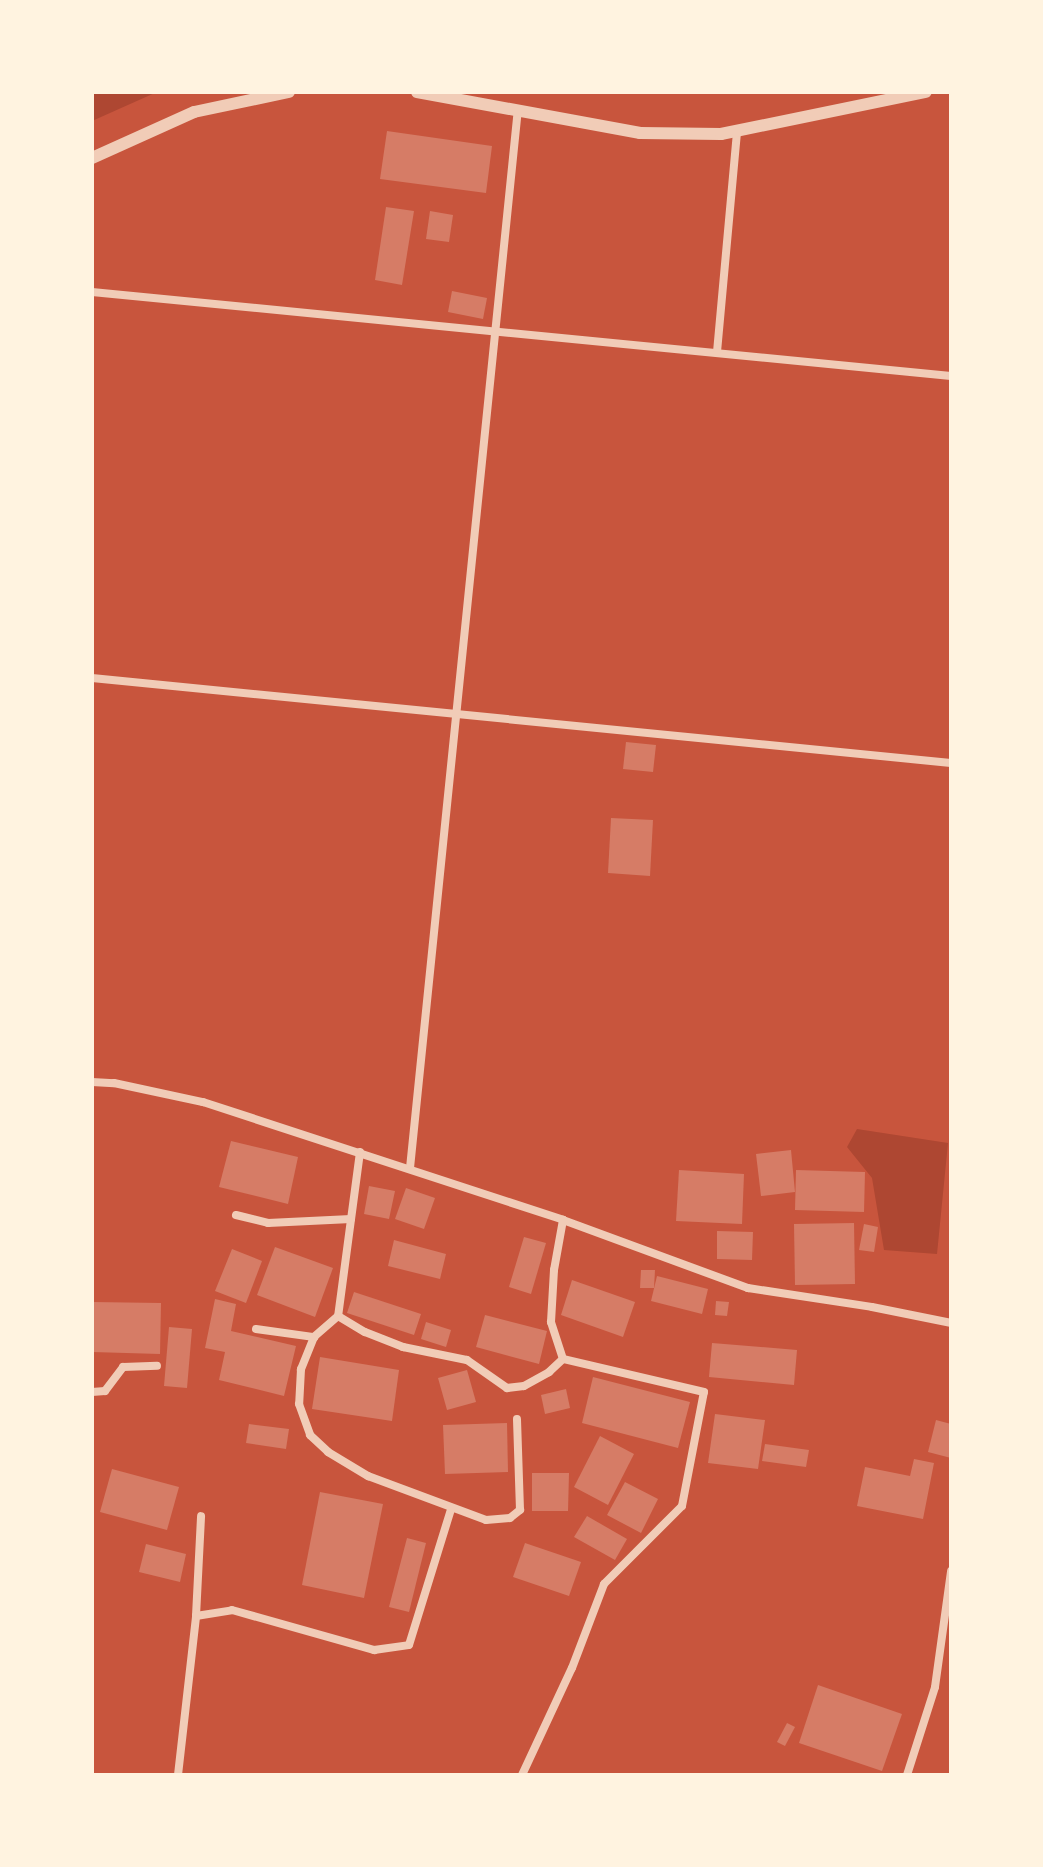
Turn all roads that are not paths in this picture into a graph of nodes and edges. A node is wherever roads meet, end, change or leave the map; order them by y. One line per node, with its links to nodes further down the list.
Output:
1 (289, 92): 6 (street)
2 (417, 92): 4 (street)
3 (926, 92): 5 (street)
4 (518, 109): 5 (street); 8 (street)
5 (737, 131): 9 (street)
6 (92, 158)
7 (92, 292): 8 (street)
8 (494, 333): 9 (street); 12 (street)
9 (717, 352): 10 (street)
10 (951, 376)
11 (92, 678): 12 (street)
12 (455, 715): 13 (street); 16 (street)
13 (951, 763)
14 (92, 1082): 15 (street)
15 (360, 1152): 16 (street); 18 (street)
16 (410, 1168): 19 (street)
17 (236, 1215): 18 (street)
18 (351, 1219): 20 (street)
19 (563, 1220): 21 (street); 24 (street)
20 (338, 1316): 23 (street); 24 (street)
21 (951, 1323)
22 (256, 1329): 23 (street)
23 (314, 1337): 28 (street)
24 (563, 1359): 33 (street)
25 (157, 1366): 26 (street)
26 (92, 1392)
27 (517, 1419): 28 (street)
28 (451, 1509): 31 (street)
29 (201, 1516): 31 (street)
30 (951, 1571): 34 (street)
31 (196, 1616): 32 (street)
32 (178, 1775)
33 (522, 1775)
34 (907, 1775)

